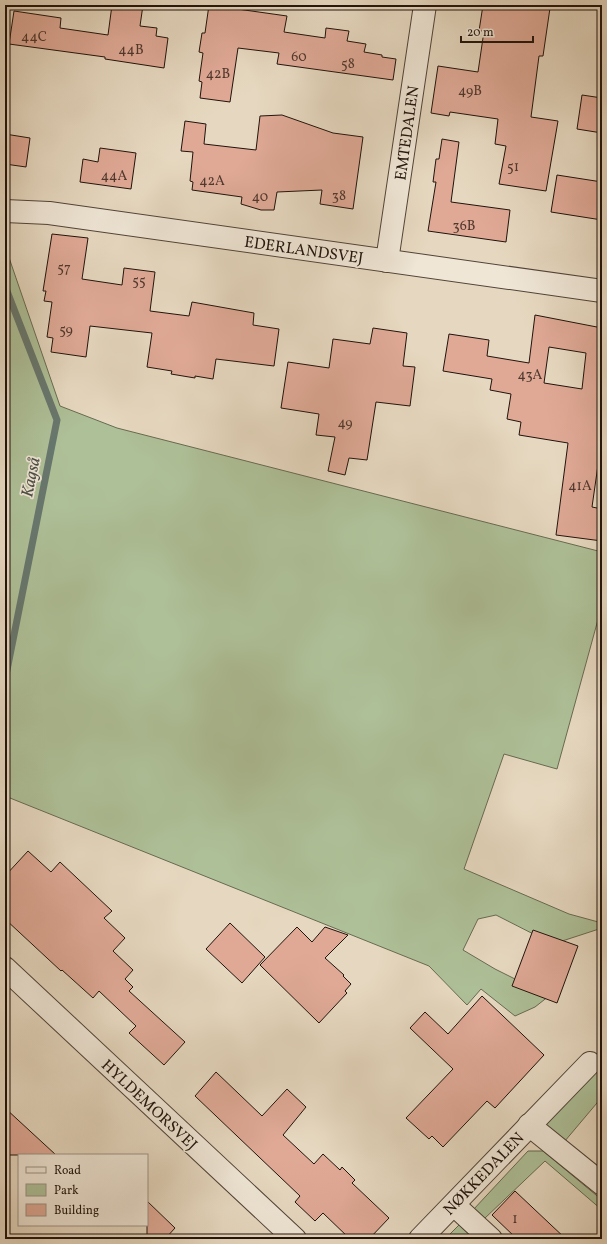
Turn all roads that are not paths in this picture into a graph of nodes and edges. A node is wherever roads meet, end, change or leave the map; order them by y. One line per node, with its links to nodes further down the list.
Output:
1 (425, 5): 3 (street, EMTEDALEN)
2 (5, 211): 3 (street, EDERLANDSVEJ)
3 (387, 261): 4 (street, EDERLANDSVEJ)
4 (602, 292)
5 (5, 968): 10 (street, HYLDEMORSVEJ)
6 (590, 1063): 7 (street, NØKKEDALEN)
7 (529, 1125): 8 (street, NØKKEDALEN); 9 (street, NØKKEDALEN)
8 (602, 1184)
9 (454, 1205): 11 (street, NØKKEDALEN); 12 (street)
10 (295, 1239)
11 (420, 1239)
12 (491, 1239)

